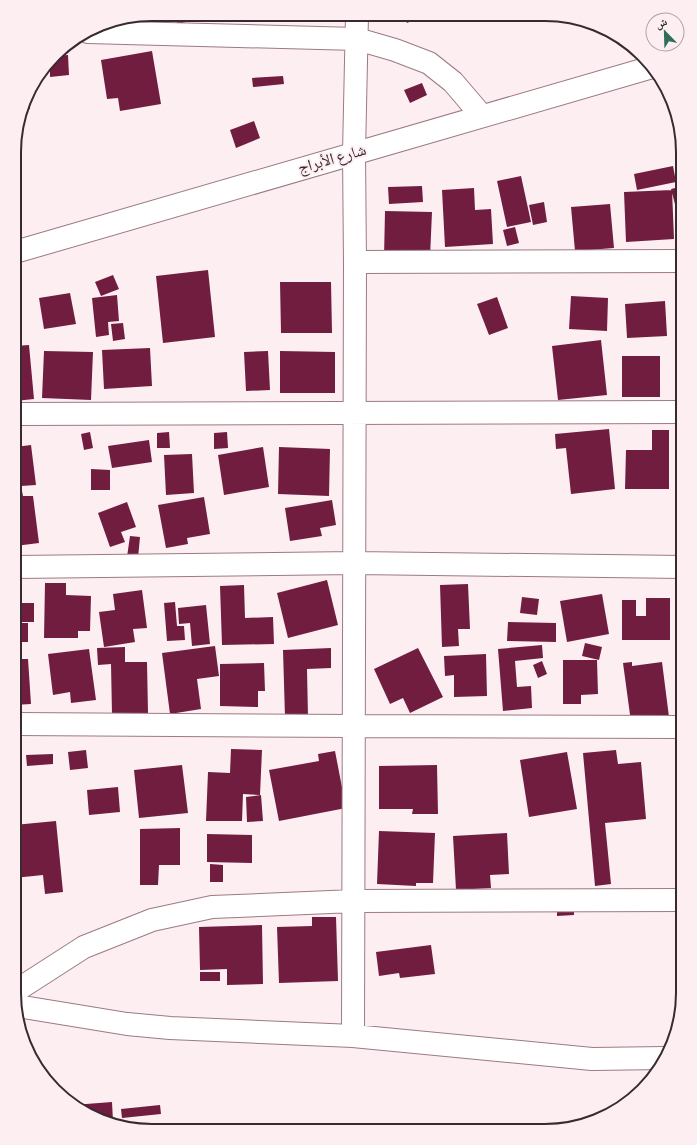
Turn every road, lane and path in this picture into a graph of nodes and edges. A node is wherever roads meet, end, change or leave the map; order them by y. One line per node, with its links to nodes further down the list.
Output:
1 (357, 21): 3 (street)
2 (99, 32): 3 (street)
3 (358, 39): 5 (street); 6 (street)
4 (646, 69): 5 (street, شارع الأبراج)
5 (482, 116): 6 (street, شارع الأبراج)
6 (354, 153): 7 (street, شارع الأبراج); 9 (street)
7 (21, 250)
8 (676, 261): 9 (street)
9 (355, 262): 12 (street)
10 (676, 412): 12 (street)
11 (21, 414): 12 (street)
12 (356, 414): 13 (street)
13 (355, 563): 14 (street); 15 (street); 17 (street)
14 (21, 567)
15 (676, 567)
16 (21, 724): 17 (street)
17 (355, 726): 18 (street); 20 (street)
18 (676, 727)
19 (676, 900): 20 (street)
20 (354, 901): 21 (street); 23 (street)
21 (21, 988)
22 (22, 1007): 23 (street)
23 (353, 1036): 24 (street)
24 (658, 1058)

